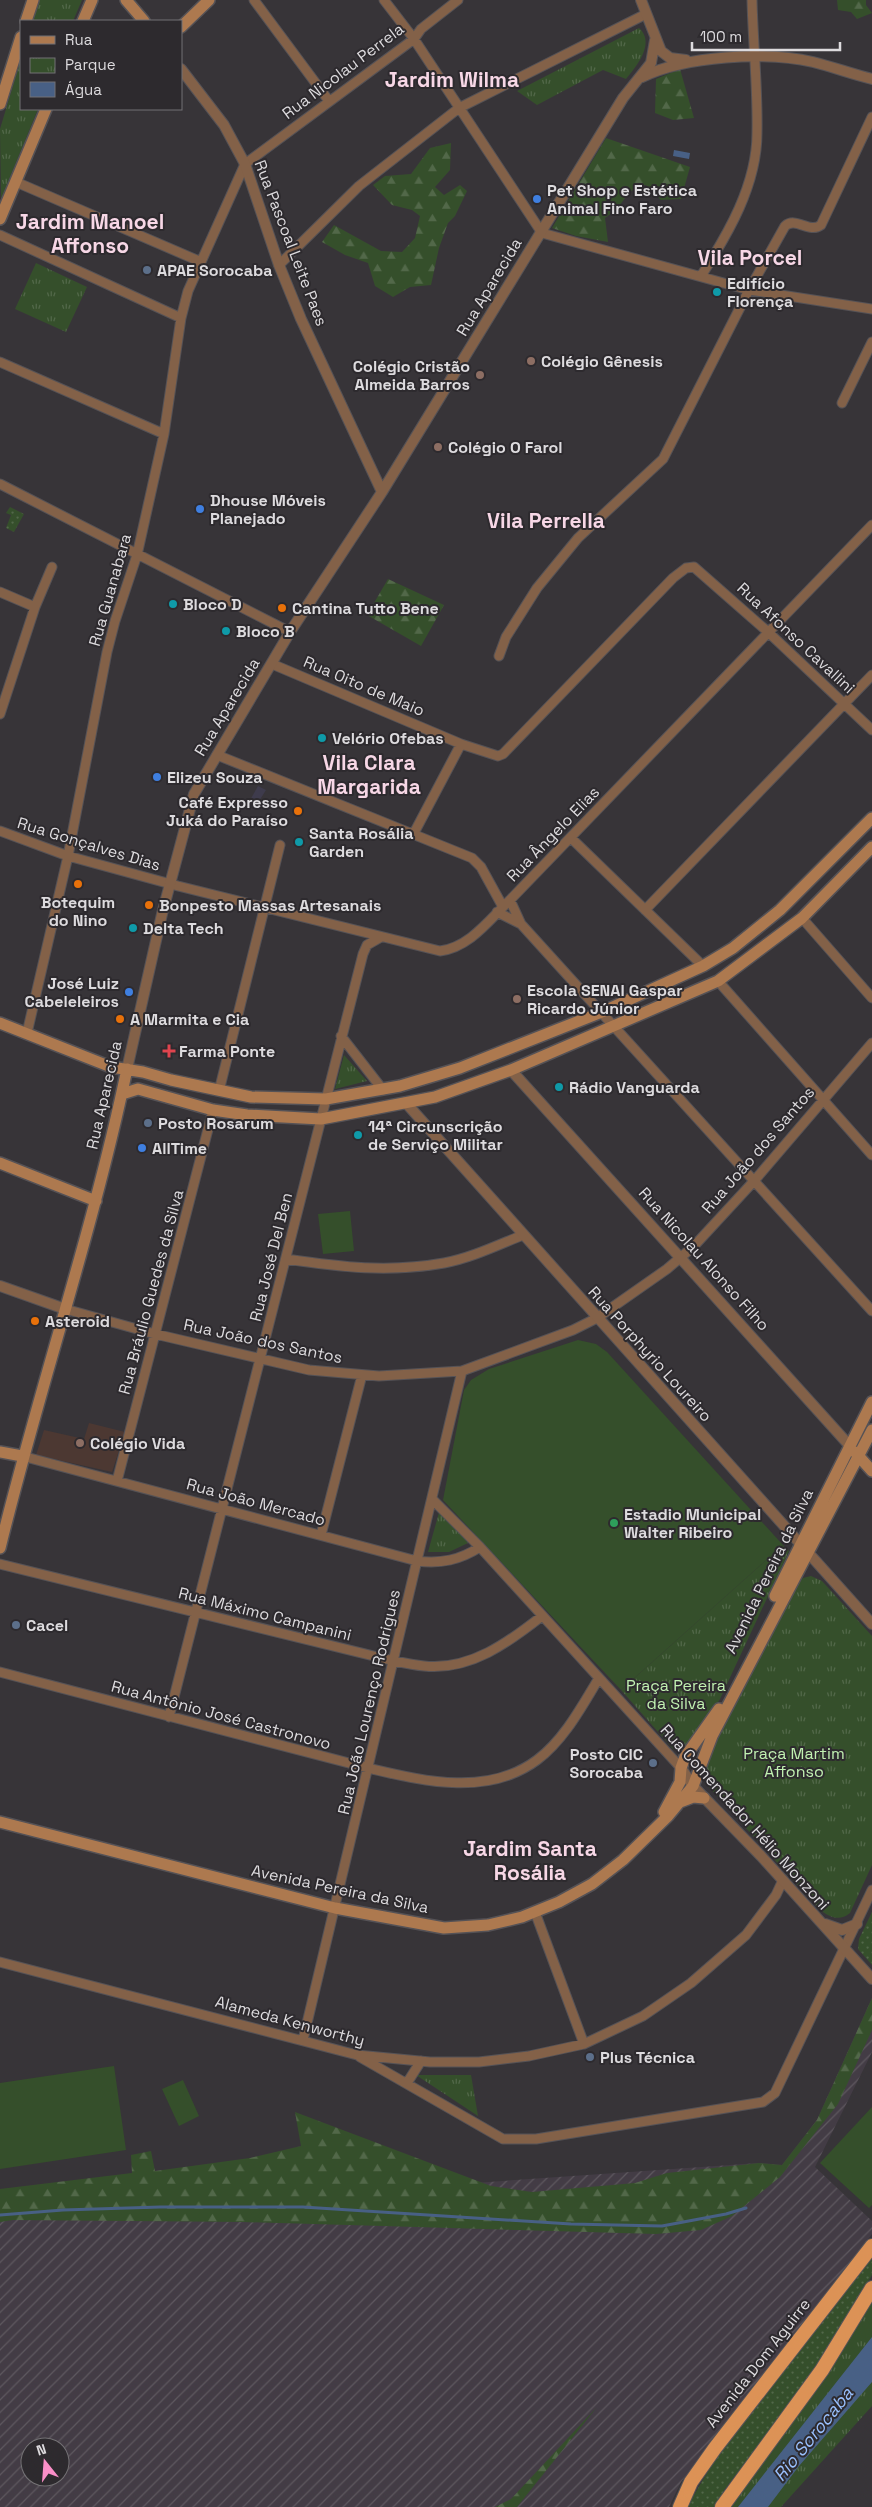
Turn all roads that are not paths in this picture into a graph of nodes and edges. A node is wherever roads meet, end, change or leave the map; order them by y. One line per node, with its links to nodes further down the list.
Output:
1 (33, 0): 11 (main road)
2 (92, 0): 12 (main road)
3 (126, 0): 13 (main road)
4 (210, 0): 14 (main road)
5 (254, 0): 24 (street)
6 (384, 0): 16 (street)
7 (458, 0): 16 (street, Rua Nicolau Perrela)
8 (641, 0): 10 (street)
9 (752, 0): 18 (street)
10 (646, 14): 17 (street); 26 (street)
11 (26, 20)
12 (83, 20)
13 (143, 20)
14 (182, 26)
15 (20, 38): 21 (main road)
16 (414, 39): 24 (street, Rua Nicolau Perrela); 26 (street)
17 (655, 40): 19 (street); 22 (street)
18 (753, 57): 19 (street, Rua Aparecida); 23 (street, Rua Aparecida); 36 (street)
19 (695, 60): 22 (street, Rua Aparecida)
20 (182, 70): 29 (street, Rua Pascoal Leite Paes)
21 (5, 71): 25 (main road)
22 (638, 79): 32 (street, Rua Aparecida)
23 (872, 79)
24 (329, 101): 29 (street, Rua Nicolau Perrela)
25 (0, 104)
26 (459, 108): 32 (street); 35 (street)
27 (46, 110): 30 (main road)
28 (872, 117): 37 (street)
29 (245, 164): 34 (street, Rua Guanabara); 35 (street, Rua Pascoal Leite Paes)
30 (16, 182): 31 (main road); 34 (street)
31 (1, 214)
32 (542, 233): 36 (street); 45 (street, Rua Aparecida)
33 (0, 235): 39 (street)
34 (200, 261): 39 (street, Rua Guanabara)
35 (279, 265): 45 (street, Rua Pascoal Leite Paes)
36 (700, 276): 37 (street)
37 (749, 290): 38 (street); 53 (street)
38 (872, 309)
39 (181, 318): 43 (street, Rua Guanabara)
40 (872, 342): 42 (street)
41 (0, 362): 43 (street)
42 (842, 402)
43 (164, 434): 47 (street, Rua Guanabara)
44 (0, 484): 47 (street)
45 (382, 492): 51 (street, Rua Aparecida)
46 (872, 525): 52 (street, Rua Ângelo Elias)
47 (138, 555): 51 (street); 68 (street, Rua Guanabara)
48 (52, 567): 50 (street)
49 (0, 592): 50 (street)
50 (35, 607): 57 (street)
51 (290, 632): 54 (street, Rua Aparecida)
52 (768, 632): 56 (street, Rua Afonso Cavallini); 61 (street, Rua Afonso Cavallini); 65 (street, Rua Ângelo Elias)
53 (499, 656)
54 (272, 664): 59 (street, Rua Oito de Maio); 60 (street, Rua Aparecida)
55 (872, 675): 56 (street)
56 (845, 703): 58 (street, Rua Afonso Cavallini); 73 (street)
57 (0, 714)
58 (872, 730)
59 (461, 744): 61 (street, Rua Oito de Maio); 64 (street)
60 (218, 755): 64 (street); 69 (street, Rua Aparecida)
61 (501, 756)
62 (872, 818): 79 (main road)
63 (0, 832): 68 (street, Rua Gonçalves Dias)
64 (414, 833): 72 (street)
65 (571, 838): 70 (street, Rua Ângelo Elias); 73 (street)
66 (280, 845): 71 (street)
67 (872, 847): 74 (main road)
68 (68, 856): 69 (street, Rua Gonçalves Dias); 85 (street, Rua Guanabara)
69 (170, 884): 71 (street, Rua Ângelo Elias); 88 (street, Rua Aparecida)
70 (510, 900): 72 (street, Rua Ângelo Elias); 75 (street)
71 (266, 908): 76 (street, Rua Ângelo Elias); 91 (street)
72 (500, 909): 75 (street); 77 (street, Rua Ângelo Elias)
73 (645, 910): 79 (street)
74 (802, 918): 80 (main road); 81 (street)
75 (521, 924): 82 (street)
76 (351, 929): 77 (street, Rua Ângelo Elias); 78 (street)
77 (381, 937): 78 (street)
78 (364, 949): 86 (street, Rua José Del Ben)
79 (703, 966): 82 (main road)
80 (718, 981): 84 (main road); 94 (street)
81 (872, 998)
82 (602, 1012): 84 (street); 90 (main road)
83 (0, 1023): 85 (main road)
84 (614, 1026): 89 (main road); 100 (street)
85 (27, 1033): 88 (main road)
86 (342, 1036): 90 (street); 93 (street, Rua José Del Ben)
87 (872, 1043): 94 (street, Rua João dos Santos)
88 (127, 1069): 91 (main road); 92 (main road, Rua Aparecida)
89 (511, 1070): 95 (main road); 103 (street, Rua Nicolau Alonso Filho)
90 (383, 1090): 93 (main road)
91 (219, 1091): 93 (main road)
92 (122, 1094): 96 (main road); 101 (main road, Rua Aparecida)
93 (326, 1099): 97 (street, Rua José Del Ben)
94 (822, 1099): 98 (street); 100 (street, Rua João dos Santos)
95 (406, 1103): 97 (main road); 102 (street, Rua Porphyrio Loureiro)
96 (213, 1110): 97 (main road); 109 (street, Rua Bráulio Guedes da Silva)
97 (321, 1119): 104 (street, Rua José Del Ben)
98 (872, 1155)
99 (0, 1163): 101 (main road)
100 (754, 1181): 103 (street, Rua João dos Santos); 107 (street)
101 (96, 1201): 106 (main road, Rua Aparecida)
102 (524, 1235): 104 (street); 108 (street, Rua Porphyrio Loureiro)
103 (680, 1257): 108 (street, Rua João dos Santos); 115 (street, Rua Nicolau Alonso Filho)
104 (286, 1259): 110 (street, Rua José Del Ben)
105 (0, 1286): 106 (street)
106 (65, 1309): 109 (street, Rua João dos Santos); 117 (main road, Rua Aparecida)
107 (872, 1311)
108 (597, 1318): 111 (street, Rua João dos Santos); 127 (street, Rua Porphyrio Loureiro)
109 (155, 1334): 110 (street, Rua João dos Santos); 121 (street, Rua Bráulio Guedes da Silva)
110 (261, 1358): 112 (street, Rua João dos Santos); 123 (street, Rua José Del Ben)
111 (462, 1371): 112 (street, Rua João dos Santos); 122 (street, Rua João Lourenço Rodrigues)
112 (362, 1375): 124 (street)
113 (872, 1402): 115 (main road, Avenida Pereira da Silva)
114 (872, 1430): 118 (main road, Avenida Pereira da Silva)
115 (849, 1445): 118 (main road, Rua Nicolau Alonso Filho); 127 (main road, Avenida Pereira da Silva)
116 (0, 1452): 117 (main road)
117 (22, 1456): 121 (street, Rua João Mercado); 126 (main road, Rua Aparecida)
118 (858, 1457): 119 (main road, Rua Nicolau Alonso Filho); 120 (main road, Avenida Pereira da Silva)
119 (872, 1472): 120 (main road)
120 (849, 1475): 127 (main road, Avenida Pereira da Silva)
121 (117, 1481): 123 (street, Rua João Mercado)
122 (432, 1499): 125 (street, Rua Comendador Hélio Monzoni); 128 (street, Rua João Lourenço Rodrigues)
123 (222, 1509): 124 (street, Rua João Mercado); 130 (street, Rua José Del Ben)
124 (321, 1535): 128 (street, Rua João Mercado)
125 (480, 1547): 128 (street, Rua João Mercado); 131 (street, Rua Comendador Hélio Monzoni)
126 (0, 1548)
127 (804, 1549): 132 (street, Rua Porphyrio Loureiro); 138 (main road, Avenida Pereira da Silva); 139 (main road, Avenida Pereira da Silva)
128 (418, 1561): 133 (street, Rua João Lourenço Rodrigues)
129 (0, 1564): 130 (street, Rua Máximo Campanini)
130 (196, 1612): 133 (street, Rua Máximo Campanini); 136 (street, Rua José Del Ben)
131 (542, 1616): 133 (street, Rua Máximo Campanini); 135 (street, Rua Comendador Hélio Monzoni)
132 (872, 1624)
133 (394, 1661): 137 (street, Rua João Lourenço Rodrigues)
134 (0, 1672): 136 (street, Rua Antônio José Castronovo)
135 (599, 1678): 137 (street, Rua Antônio José Castronovo); 138 (street, Rua Comendador Hélio Monzoni)
136 (169, 1717): 137 (street, Rua Antônio José Castronovo)
137 (368, 1768): 146 (street, Rua João Lourenço Rodrigues)
138 (681, 1768): 139 (street, Rua Comendador Hélio Monzoni); 143 (main road, Avenida Pereira da Silva)
139 (693, 1786): 140 (street, Rua Comendador Hélio Monzoni); 141 (main road, Avenida Pereira da Silva)
140 (704, 1798): 141 (main road); 144 (street, Rua Comendador Hélio Monzoni)
141 (679, 1802): 143 (main road, Avenida Pereira da Silva)
142 (0, 1822): 146 (main road, Avenida Pereira da Silva)
143 (653, 1831): 147 (main road, Avenida Pereira da Silva)
144 (783, 1880): 148 (street, Rua Comendador Hélio Monzoni); 154 (street, Alameda Kenworthy)
145 (872, 1890): 149 (street)
146 (336, 1908): 147 (main road, Avenida Pereira da Silva); 153 (street, Rua João Lourenço Rodrigues)
147 (535, 1912): 154 (street)
148 (822, 1923): 149 (street); 150 (street, Rua Comendador Hélio Monzoni)
149 (856, 1924): 150 (street)
150 (845, 1949): 152 (street, Rua Comendador Hélio Monzoni); 157 (street)
151 (0, 1962): 153 (street, Alameda Kenworthy)
152 (872, 1980)
153 (303, 2040): 155 (street, Alameda Kenworthy)
154 (584, 2044): 156 (street, Alameda Kenworthy)
155 (357, 2056): 156 (street, Alameda Kenworthy); 157 (street)
156 (421, 2061): 157 (street)
157 (407, 2083)
158 (872, 2246): 160 (highway, Avenida Dom Aguirre)
159 (872, 2288): 161 (highway)
160 (680, 2507)
161 (722, 2507)

